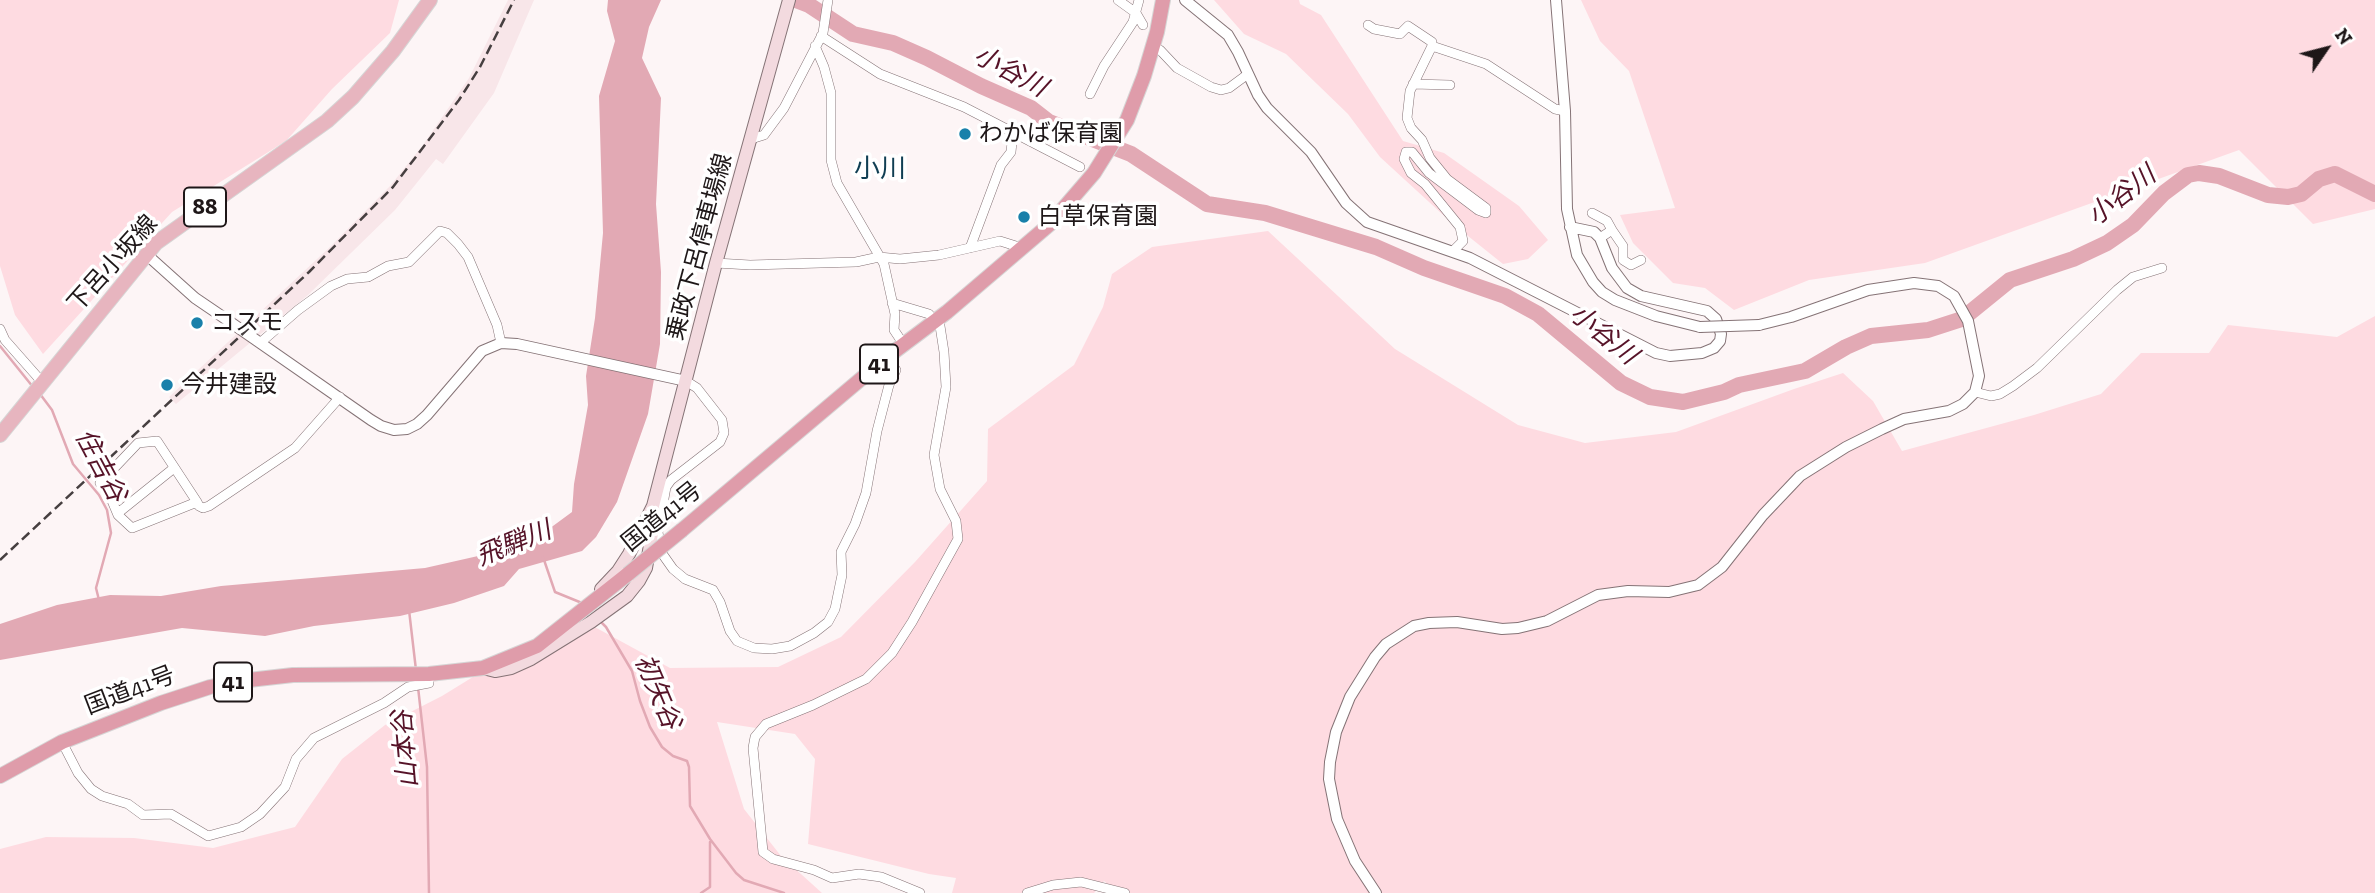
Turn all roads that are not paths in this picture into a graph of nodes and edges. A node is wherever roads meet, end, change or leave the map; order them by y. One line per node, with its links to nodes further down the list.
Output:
1 (430, 0): 31 (main road, 下呂小坂線 / 88)
2 (789, 0): 22 (main road, 乗政下呂停車場線)
3 (828, 0): 12 (street)
4 (1118, 0): 9 (street)
5 (1139, 0): 9 (street)
6 (1163, 0): 29 (highway, 国道41号 / 41)
7 (1185, 0): 16 (street)
8 (1556, 0): 20 (street)
9 (1136, 13): 10 (street); 19 (street)
10 (1143, 25)
11 (1368, 26): 14 (street)
12 (822, 35): 13 (street); 21 (street)
13 (815, 46): 22 (street); 32 (street)
14 (1432, 46): 17 (street); 20 (street)
15 (1160, 50): 16 (street)
16 (1248, 74): 30 (street)
17 (1413, 84): 18 (street); 30 (street)
18 (1450, 85)
19 (1090, 94)
20 (1565, 111): 25 (street)
21 (1013, 132): 23 (street); 28 (street)
22 (751, 139): 34 (main road, 乗政下呂停車場線)
23 (1080, 167)
24 (1591, 214): 26 (street)
25 (1570, 227): 27 (street); 46 (street, bridge)
26 (1612, 230): 27 (street); 33 (street)
27 (1600, 238): 30 (street)
28 (970, 248): 29 (street); 32 (street)
29 (1020, 250): 42 (highway, 国道41号 / 41)
30 (1452, 251)
31 (146, 254): 40 (street); 45 (main road, 下呂小坂線 / 88)
32 (879, 257): 34 (street); 36 (street)
33 (1641, 260)
34 (716, 263): 44 (main road, 乗政下呂停車場線)
35 (2162, 268): 46 (street)
36 (892, 303): 37 (street); 42 (street)
37 (929, 314)
38 (940, 326): 58 (street)
39 (0, 329): 45 (street)
40 (260, 343): 41 (street); 47 (street)
41 (501, 343): 44 (street); 47 (street)
42 (904, 345): 43 (highway, 国道41号 / 41)
43 (887, 358): 44 (street); 53 (highway, 国道41号 / 41, bridge)
44 (686, 381): 51 (main road, 乗政下呂停車場線)
45 (42, 382): 48 (main road, 下呂小坂線 / 88)
46 (1975, 392): 61 (street)
47 (340, 397): 50 (street)
48 (0, 435)
49 (174, 468): 50 (street); 52 (street); 52 (street)
50 (197, 502): 52 (street)
51 (653, 506): 53 (main road); 54 (main road)
52 (118, 513)
53 (588, 607): 54 (highway, 国道41号 / 41)
54 (483, 668): 55 (highway, 国道41号 / 41)
55 (429, 674): 56 (highway, 国道41号 / 41); 56 (street)
56 (62, 742): 57 (highway, 国道41号 / 41)
57 (0, 776)
58 (920, 893)
59 (1027, 893): 60 (street)
60 (1125, 893)
61 (1376, 893)

